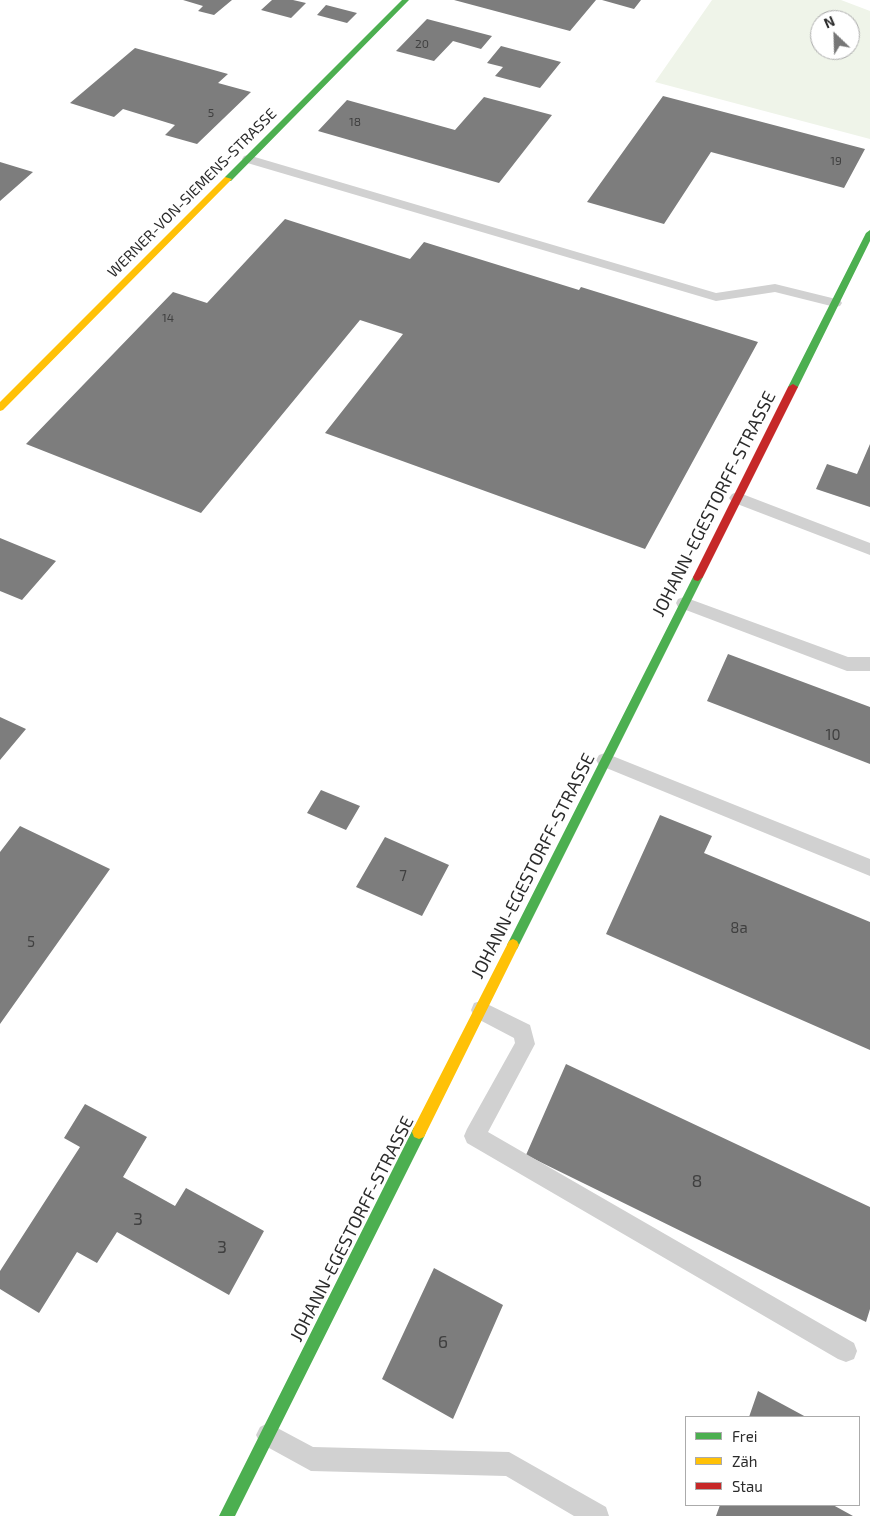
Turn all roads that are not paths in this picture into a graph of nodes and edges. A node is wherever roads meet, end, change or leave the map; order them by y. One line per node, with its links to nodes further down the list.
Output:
1 (406, 0): 2 (street, WERNER-VON-SIEMENS-STRASSE)
2 (248, 159): 4 (lane); 5 (street, WERNER-VON-SIEMENS-STRASSE)
3 (870, 233): 4 (street, JOHANN-EGESTORFF-STRASSE)
4 (835, 303): 6 (street, JOHANN-EGESTORFF-STRASSE)
5 (0, 408)
6 (737, 498): 7 (lane); 8 (street, JOHANN-EGESTORFF-STRASSE)
7 (870, 549)
8 (684, 603): 9 (lane); 10 (street, JOHANN-EGESTORFF-STRASSE)
9 (870, 664)
10 (605, 760): 11 (lane); 12 (street, JOHANN-EGESTORFF-STRASSE)
11 (870, 868)
12 (481, 1010): 13 (lane); 14 (street, JOHANN-EGESTORFF-STRASSE)
13 (846, 1351)
14 (268, 1435): 15 (street, JOHANN-EGESTORFF-STRASSE); 16 (lane)
15 (227, 1516)
16 (597, 1516)

